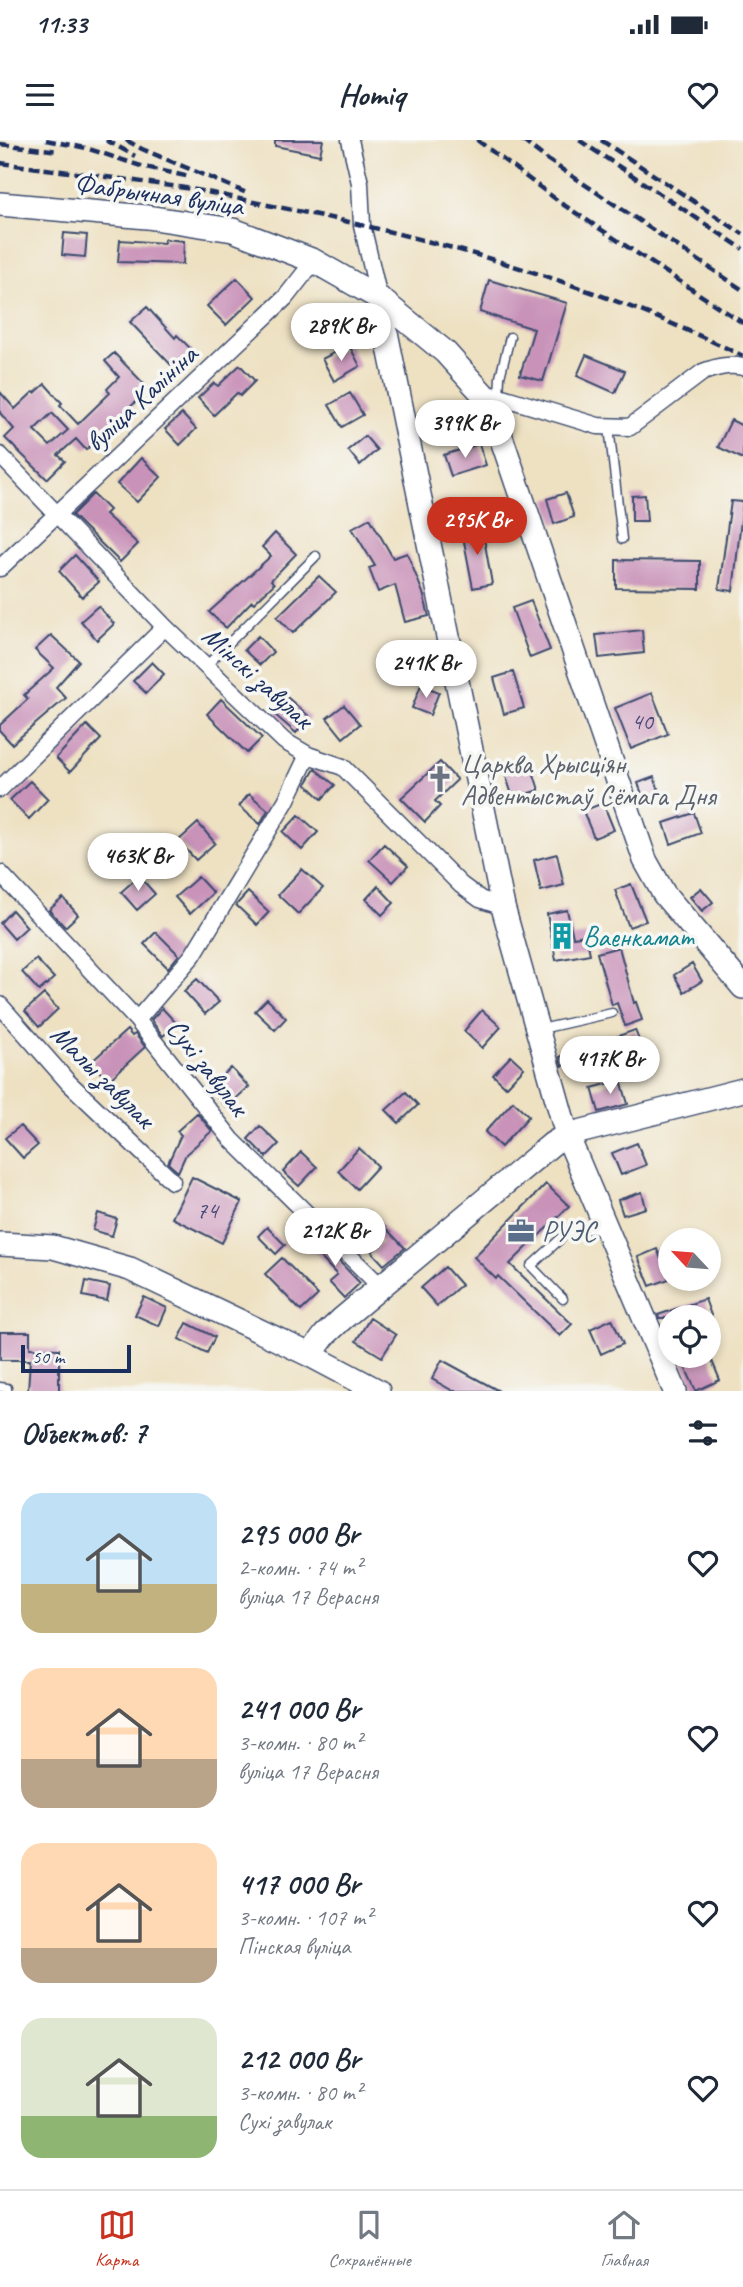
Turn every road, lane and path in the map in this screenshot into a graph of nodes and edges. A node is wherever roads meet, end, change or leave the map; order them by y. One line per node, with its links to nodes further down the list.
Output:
1 (350, 140): 4 (street)
2 (0, 204): 3 (street, Фабрычная вуліца)
3 (314, 261): 4 (street, Фабрычная вуліца); 10 (street, вуліца Калініна)
4 (379, 298): 7 (street, Фабрычная вуліца); 19 (street)
5 (510, 337): 7 (lane)
6 (743, 367): 8 (street)
7 (491, 395): 8 (street); 20 (street, Фабрычная вуліца)
8 (609, 427): 11 (lane)
9 (0, 456): 10 (street, Мінскі завулак)
10 (55, 515): 13 (street, вуліца Калініна); 14 (street, Мінскі завулак)
11 (622, 540)
12 (316, 556): 15 (lane)
13 (0, 568)
14 (165, 627): 15 (street, Мінскі завулак); 17 (street)
15 (205, 667): 16 (street, Мінскі завулак)
16 (308, 755): 19 (street, Мінскі завулак); 23 (street)
17 (0, 789)
18 (0, 873): 23 (street, Сухі завулак)
19 (503, 907): 24 (street)
20 (743, 988)
21 (0, 1005): 27 (street, Малы завулак)
22 (612, 1013): 24 (lane)
23 (137, 1020): 30 (street, Сухі завулак)
24 (538, 1030): 26 (street)
25 (743, 1090): 26 (street)
26 (567, 1135): 28 (street); 30 (street)
27 (172, 1181)
28 (608, 1226): 31 (lane); 36 (street)
29 (0, 1244): 32 (street)
30 (381, 1287): 32 (street)
31 (563, 1299)
32 (310, 1355): 35 (street)
33 (0, 1387): 34 (lane)
34 (7, 1391)
35 (378, 1391)
36 (675, 1391)

